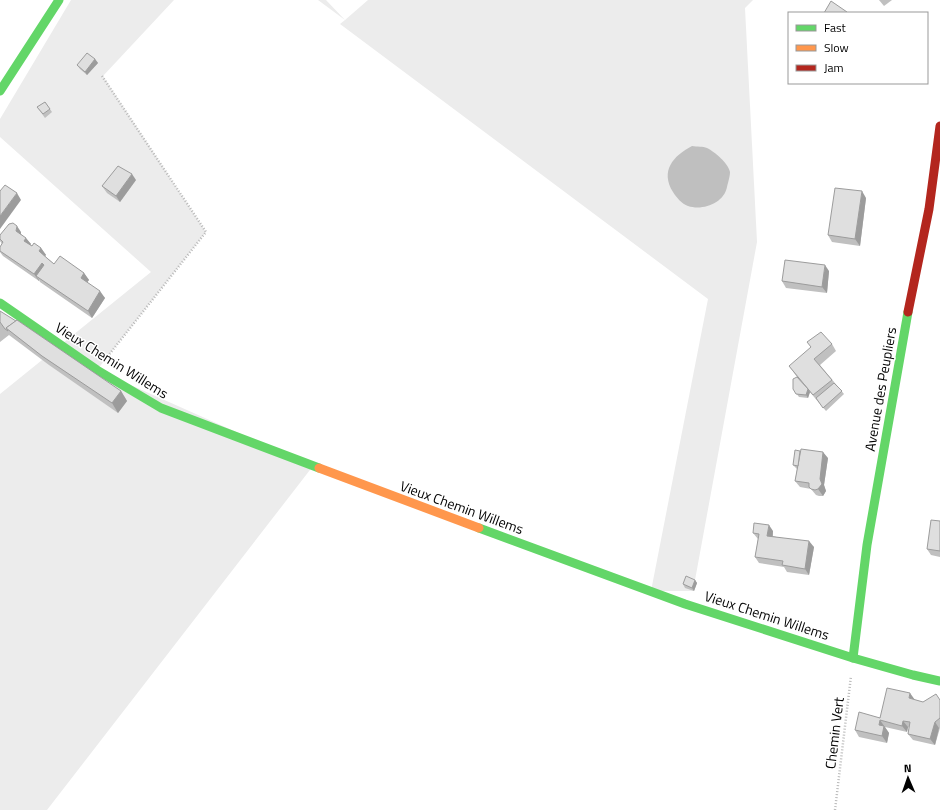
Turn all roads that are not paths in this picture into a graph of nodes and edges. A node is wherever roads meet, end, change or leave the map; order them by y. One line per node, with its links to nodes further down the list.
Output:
1 (59, 0): 2 (street)
2 (0, 91)
3 (940, 126): 5 (street, Avenue des Peupliers)
4 (0, 304): 5 (street, Vieux Chemin Willems)
5 (853, 658): 6 (street, Vieux Chemin Willems)
6 (940, 682)

